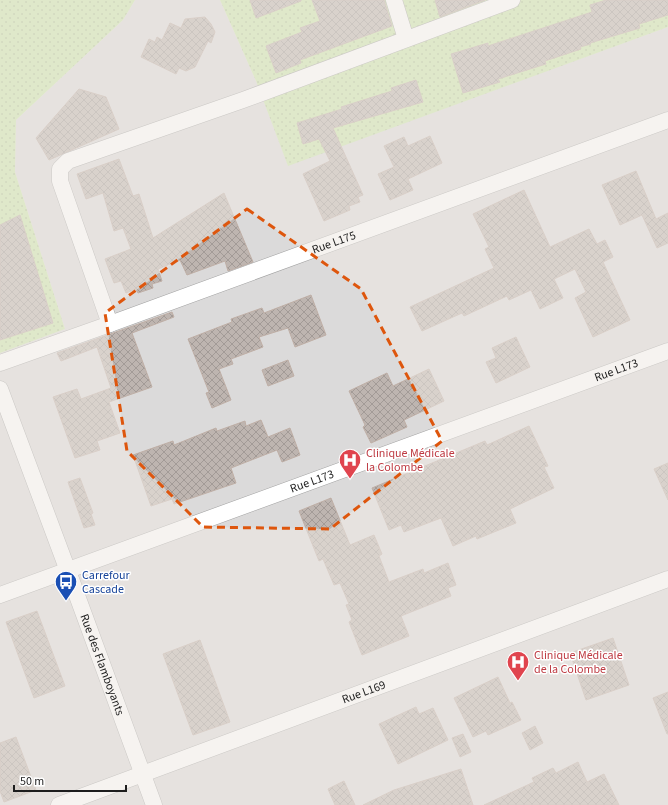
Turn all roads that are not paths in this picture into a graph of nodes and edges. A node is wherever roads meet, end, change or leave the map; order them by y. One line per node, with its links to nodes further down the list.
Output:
1 (394, 0): 3 (street)
2 (512, 0): 3 (street)
3 (406, 39): 5 (street)
4 (668, 120): 5 (street, Rue L175)
5 (110, 324): 7 (street, Rue L175)
6 (668, 351): 9 (street, Rue L173)
7 (0, 363)
8 (0, 389): 9 (street, Rue des Flamboyants)
9 (68, 571): 11 (street, Rue L173); 12 (street, Rue des Flamboyants)
10 (668, 579): 12 (street, Rue L169)
11 (0, 595)
12 (143, 775): 13 (street, Rue L169); 14 (street, Rue des Flamboyants)
13 (59, 805)
14 (154, 805)

